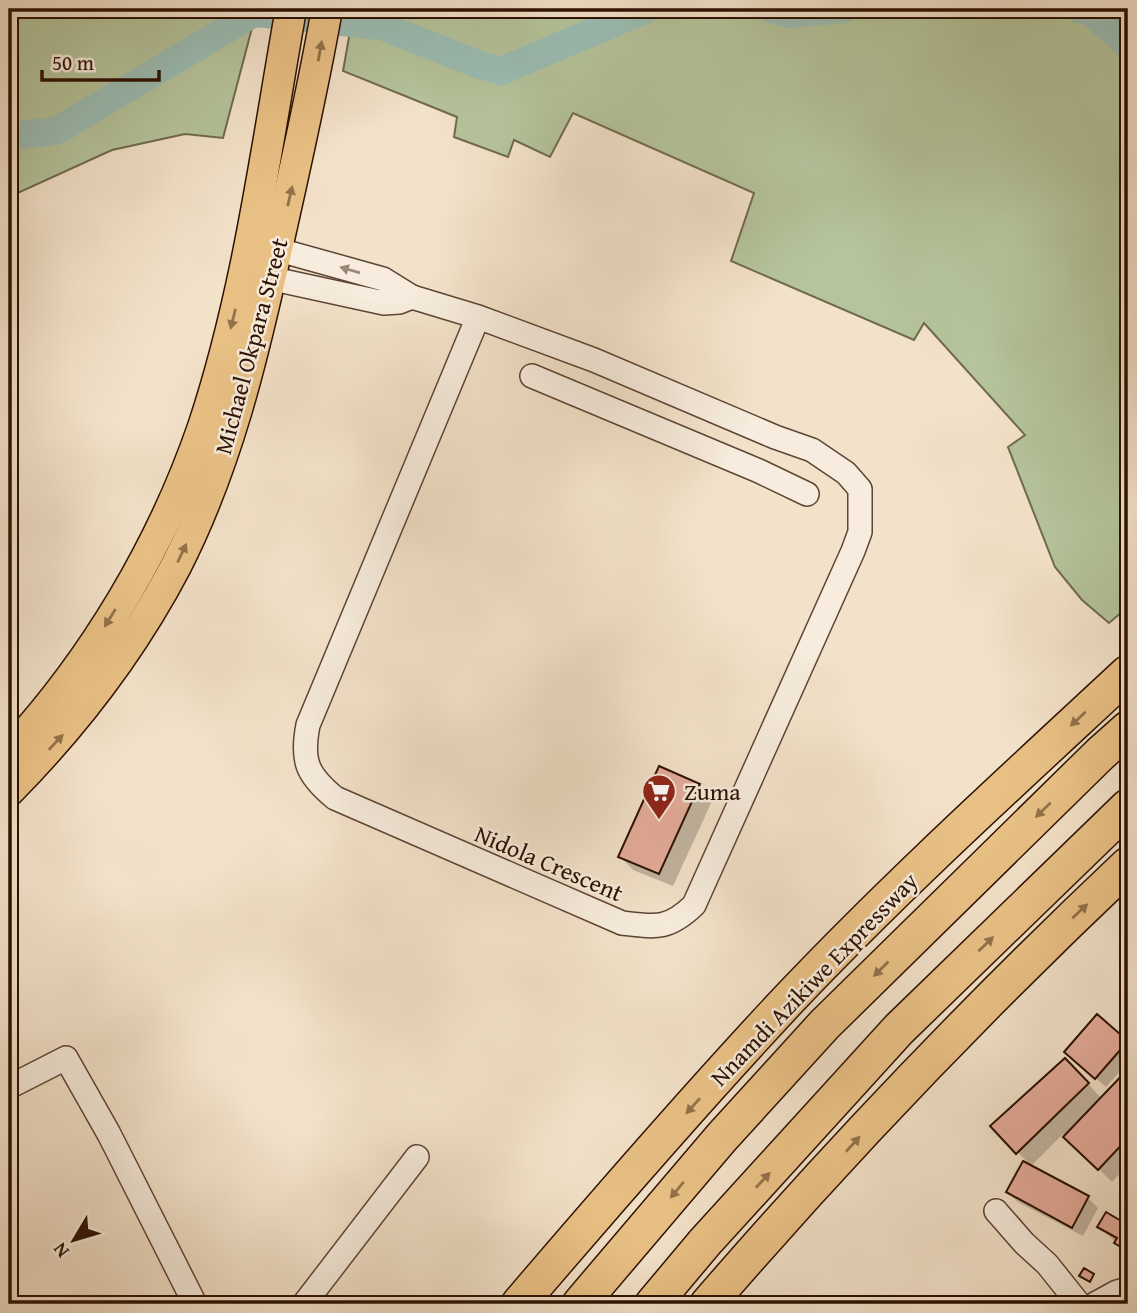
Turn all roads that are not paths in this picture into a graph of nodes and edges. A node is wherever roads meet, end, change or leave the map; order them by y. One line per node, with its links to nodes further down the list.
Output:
1 (292, 9): 3 (main road, Michael Okpara Street)
2 (327, 9): 3 (main road, Michael Okpara Street, one-way to 2)
3 (263, 246): 4 (main road, Michael Okpara Street); 5 (street, one-way to 3)
4 (258, 275): 5 (street); 16 (main road, Michael Okpara Street, one-way to 16); 18 (main road, Michael Okpara Street, one-way to 4)
5 (412, 297): 6 (street, Nidola Crescent)
6 (478, 317): 7 (street, Nidola Crescent); 10 (street, Nidola Crescent)
7 (594, 360): 9 (street); 10 (street, Nidola Crescent)
8 (533, 376): 9 (street)
9 (580, 395): 11 (street)
10 (775, 437): 11 (street)
11 (759, 471): 12 (street)
12 (807, 494)
13 (1128, 673): 29 (highway, Nnamdi Azikiwe Expressway, one-way to 29)
14 (1128, 713): 17 (highway)
15 (1128, 729): 17 (highway, Nnamdi Azikiwe Expressway)
16 (9, 752)
17 (1100, 754): 30 (highway, Nnamdi Azikiwe Expressway, one-way to 30)
18 (9, 791)
19 (1128, 807): 22 (highway, one-way to 19)
20 (1128, 865): 21 (highway, one-way to 20)
21 (1037, 951): 22 (highway); 32 (highway, one-way to 21)
22 (899, 1029): 31 (highway, one-way to 22)
23 (9, 1087): 27 (street)
24 (417, 1157): 28 (street)
25 (996, 1211): 33 (street)
26 (1128, 1289): 34 (street)
27 (195, 1304)
28 (304, 1304)
29 (519, 1304)
30 (580, 1304)
31 (653, 1304)
32 (708, 1304)
33 (1079, 1304)
34 (1095, 1304)

